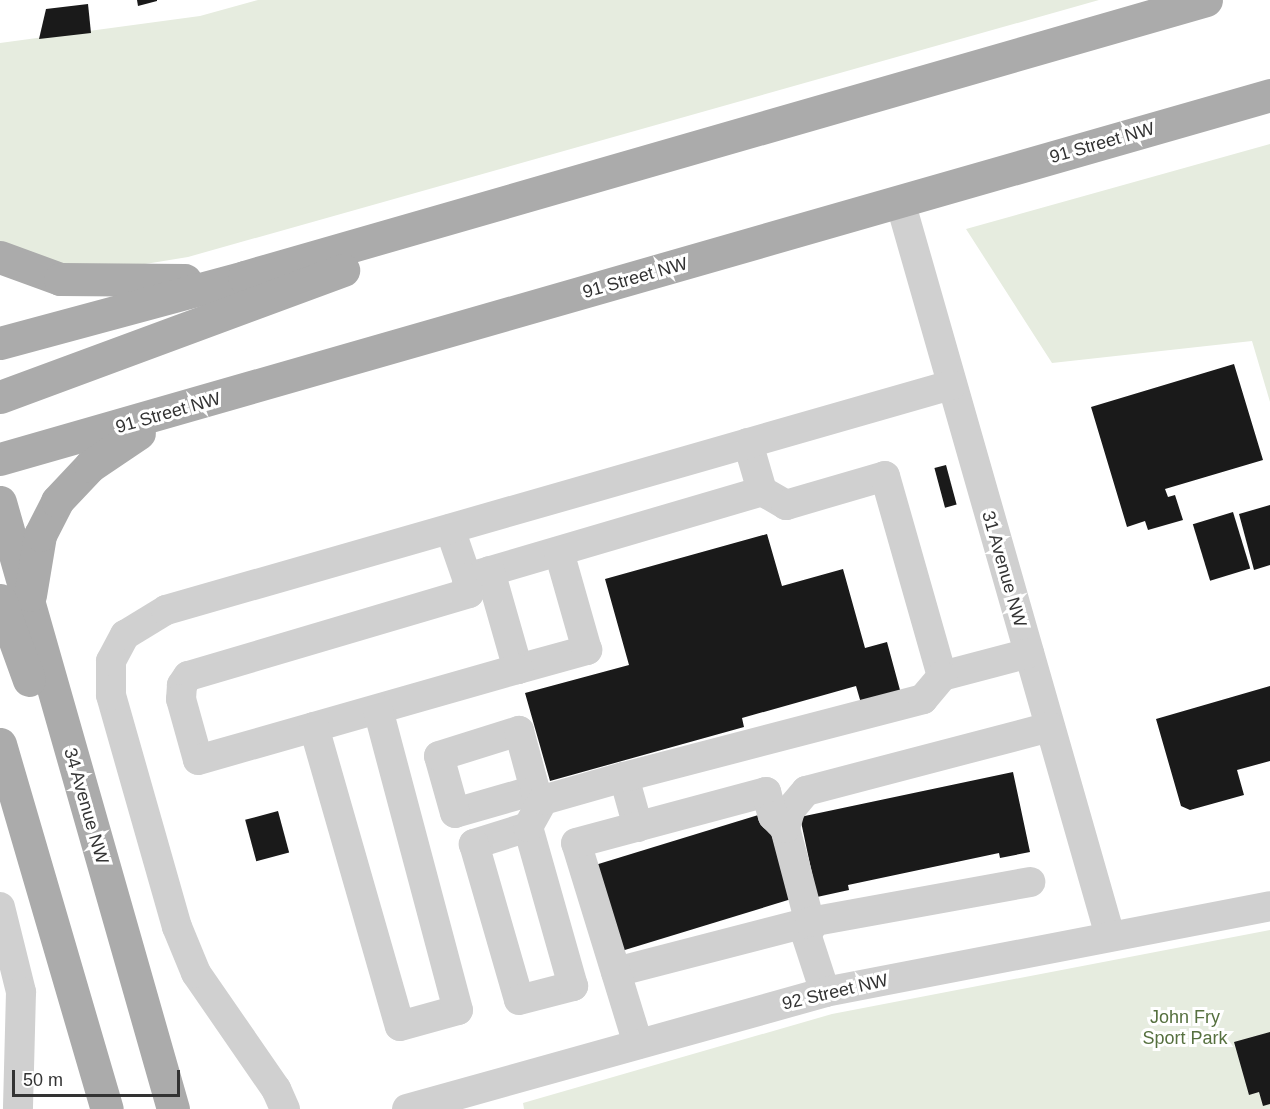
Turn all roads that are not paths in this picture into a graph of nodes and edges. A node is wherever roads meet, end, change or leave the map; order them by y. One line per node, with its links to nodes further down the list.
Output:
1 (1206, 0): 3 (main road)
2 (1270, 95): 4 (main road, 91 Street NW)
3 (650, 161): 6 (main road); 10 (main road)
4 (900, 201): 8 (street, 31 Avenue NW); 9 (main road, 91 Street NW)
5 (0, 257): 6 (main road)
6 (244, 277): 7 (main road)
7 (0, 343)
8 (951, 385): 11 (street); 19 (street, 31 Avenue NW)
9 (255, 388): 12 (main road, 91 Street NW); 18 (main road)
10 (0, 397)
11 (748, 443): 13 (street); 15 (street)
12 (0, 459)
13 (762, 491): 16 (street); 21 (street)
14 (0, 501): 18 (main road, 34 Avenue NW)
15 (450, 529): 17 (street); 42 (street)
16 (559, 552): 17 (street); 20 (street)
17 (478, 575): 20 (street); 23 (street)
18 (14, 603): 41 (main road, 34 Avenue NW)
19 (1029, 653): 21 (street); 24 (street, 31 Avenue NW)
20 (518, 669): 22 (street)
21 (942, 676): 26 (street)
22 (378, 709): 23 (street); 23 (street)
23 (314, 727)
24 (1050, 727): 29 (street); 34 (street, 31 Avenue NW)
25 (0, 744): 40 (main road)
26 (624, 777): 27 (street); 28 (street)
27 (528, 827): 27 (street)
28 (638, 827): 29 (street); 35 (street)
29 (785, 828): 33 (street)
30 (1030, 882): 33 (street)
31 (1270, 906): 34 (street, 92 Street NW)
32 (0, 907): 39 (street)
33 (811, 925): 35 (street); 36 (street)
34 (1110, 936): 36 (street, 92 Street NW)
35 (616, 972): 37 (street)
36 (823, 983): 37 (street, 92 Street NW)
37 (638, 1044): 38 (street, 92 Street NW)
38 (418, 1108)
39 (18, 1109)
40 (107, 1109)
41 (173, 1109)
42 (285, 1109)

